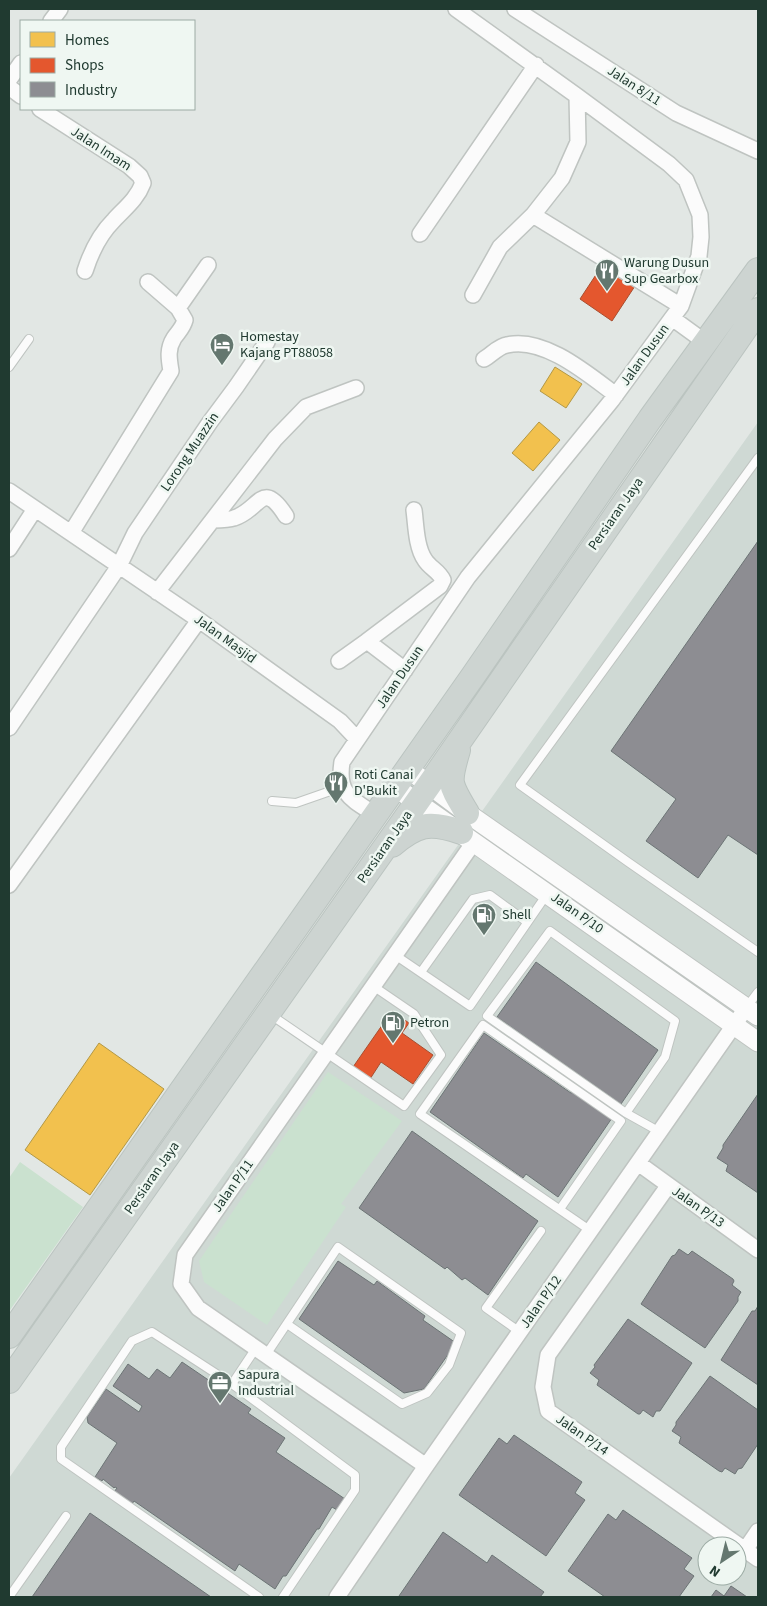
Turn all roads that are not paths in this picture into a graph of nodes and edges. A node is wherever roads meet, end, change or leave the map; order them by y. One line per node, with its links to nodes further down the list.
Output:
1 (60, 9): 4 (street)
2 (456, 9): 6 (street, Jalan Dusun)
3 (515, 9): 12 (street, Jalan 8/11)
4 (52, 20)
5 (20, 64): 7 (street)
6 (536, 66): 10 (street, Jalan Dusun); 14 (street)
7 (9, 80)
8 (9, 87): 9 (street)
9 (20, 95)
10 (577, 96): 13 (street); 22 (street, Jalan Dusun)
11 (52, 112): 17 (street, Jalan Imam)
12 (758, 151)
13 (533, 215): 19 (street); 22 (street)
14 (420, 234)
15 (208, 265): 20 (street)
16 (758, 270): 25 (main road, Persiaran Jaya)
17 (85, 271)
18 (148, 282): 20 (street)
19 (473, 295)
20 (178, 308): 36 (street)
21 (758, 310): 45 (main road, Persiaran Jaya)
22 (676, 312): 25 (street); 29 (street, Jalan Dusun)
23 (29, 339): 27 (lane)
24 (266, 342): 38 (street, Lorong Muazzin)
25 (705, 342): 47 (main road, Persiaran Jaya)
26 (484, 359): 29 (street)
27 (9, 367)
28 (356, 388): 35 (street)
29 (616, 395): 43 (street, Jalan Dusun)
30 (758, 458): 57 (lane)
31 (9, 491): 32 (street, Jalan Masjid)
32 (35, 509): 36 (street, Jalan Masjid); 37 (street)
33 (414, 510): 41 (street)
34 (286, 516): 35 (street)
35 (214, 520): 39 (street)
36 (71, 533): 38 (street, Jalan Masjid)
37 (9, 549)
38 (119, 566): 39 (street, Jalan Masjid); 44 (street, Lorong Muazzin)
39 (157, 592): 40 (street, Jalan Masjid)
40 (198, 620): 46 (street, Jalan Masjid); 54 (street)
41 (366, 641): 42 (street); 43 (street)
42 (339, 661)
43 (405, 670): 46 (street, Jalan Dusun)
44 (9, 728)
45 (463, 734): 49 (main road, Persiaran Jaya); 52 (main road)
46 (357, 739): 48 (street)
47 (401, 778): 49 (street, Jalan P/10); 51 (main road, Persiaran Jaya)
48 (342, 787): 50 (lane); 51 (street)
49 (423, 793): 52 (street, Jalan P/10); 53 (main road, Persiaran Jaya)
50 (272, 801)
51 (376, 815): 77 (main road, Persiaran Jaya)
52 (468, 829): 53 (main road); 55 (street, Jalan P/10); 58 (street, Jalan P/11); 63 (street, Jalan P/10)
53 (375, 860): 62 (main road, Persiaran Jaya)
54 (9, 885)
55 (548, 892): 56 (lane); 64 (street, Jalan P/10)
56 (527, 922): 59 (lane); 59 (lane)
57 (758, 952)
58 (395, 954): 59 (lane); 60 (street, Jalan P/11)
59 (421, 972)
60 (374, 986): 66 (street, Jalan P/11); 66 (lane)
61 (758, 992): 63 (lane)
62 (268, 1012): 66 (lane); 79 (main road, Persiaran Jaya)
63 (752, 1012): 64 (street, Jalan P/12)
64 (734, 1025): 65 (street, Jalan P/10); 68 (street, Jalan P/12)
65 (758, 1042)
66 (326, 1053): 78 (street, Jalan P/11)
67 (626, 1113): 67 (lane); 68 (lane)
68 (660, 1132): 69 (street, Jalan P/12)
69 (638, 1163): 70 (street, Jalan P/13); 73 (street, Jalan P/12)
70 (668, 1186): 74 (street, Jalan P/13); 84 (street, Jalan P/14)
71 (560, 1209): 71 (lane); 73 (lane)
72 (541, 1231): 76 (lane)
73 (591, 1231): 76 (street, Jalan P/12)
74 (758, 1250)
75 (287, 1324): 75 (lane); 78 (lane)
76 (520, 1332): 81 (street, Jalan P/12)
77 (9, 1336)
78 (260, 1352): 80 (lane); 81 (street, Jalan P/11)
79 (9, 1381)
80 (232, 1384): 89 (lane); 90 (lane)
81 (426, 1466): 91 (street, Jalan P/12)
82 (66, 1516): 88 (lane)
83 (758, 1531): 85 (street)
84 (725, 1536)
85 (747, 1547)
86 (747, 1551): 87 (street, Jalan P/14)
87 (758, 1559)
88 (9, 1597)
89 (259, 1597)
90 (283, 1597)
91 (337, 1597)

